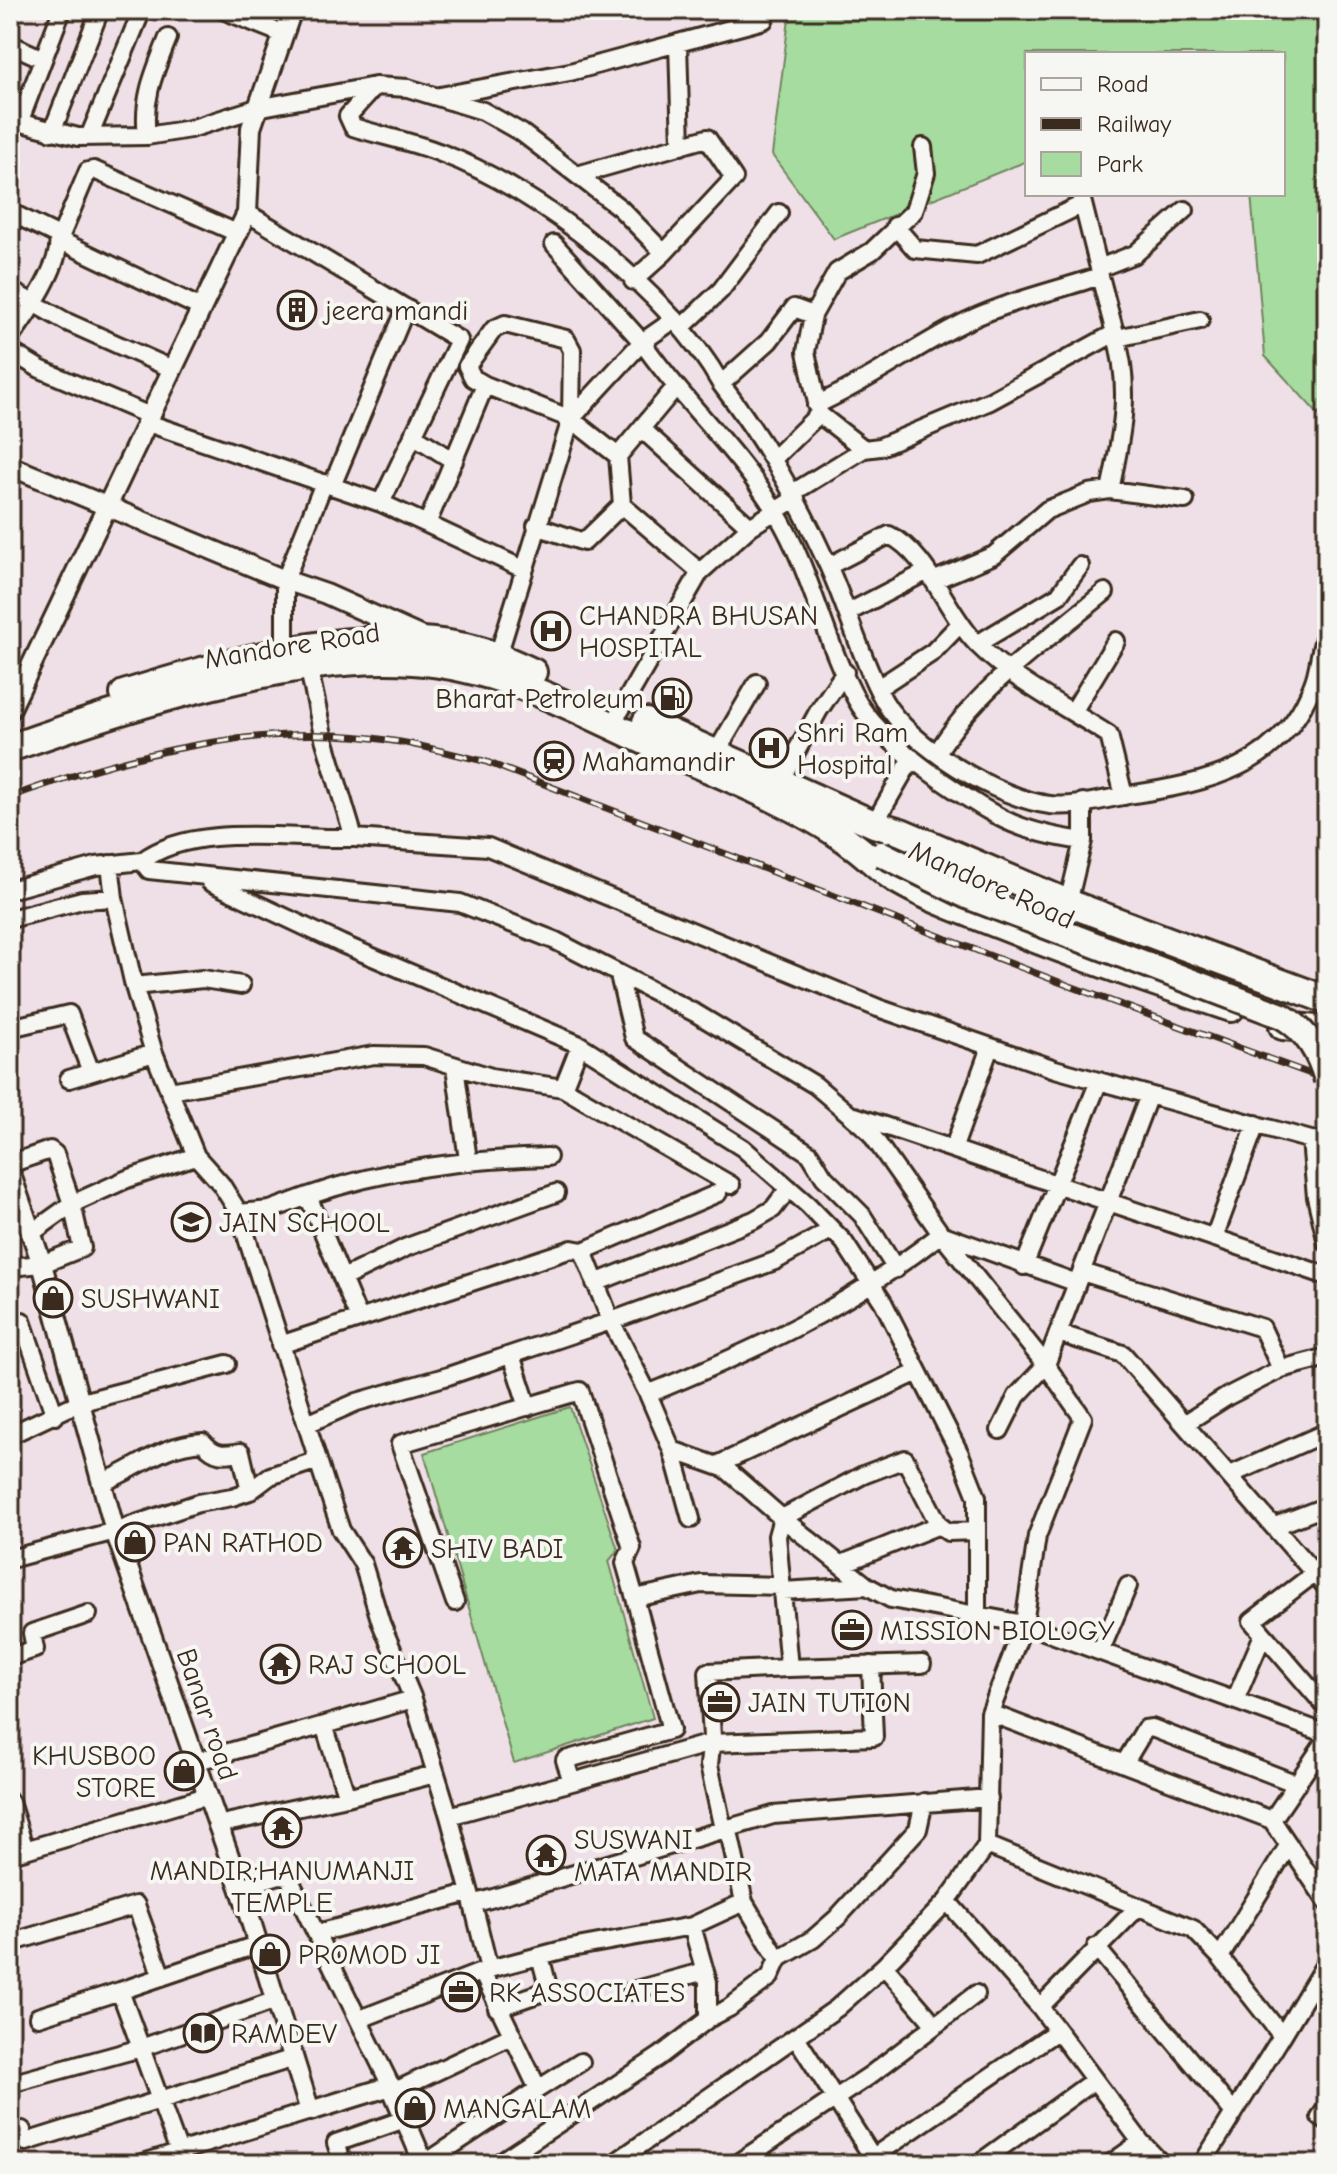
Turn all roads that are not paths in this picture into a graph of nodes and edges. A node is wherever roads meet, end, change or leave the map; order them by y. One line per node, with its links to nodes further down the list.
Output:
1 (62, 10): 11 (street)
2 (100, 10): 16 (street)
3 (142, 10): 18 (street)
4 (223, 10): 7 (street)
5 (292, 10): 7 (street)
6 (764, 20): 9 (street)
7 (283, 34): 14 (street)
8 (168, 38): 17 (street)
9 (678, 43): 13 (street); 19 (street)
10 (10, 44): 11 (street)
11 (43, 59): 15 (street)
12 (375, 86): 13 (street); 14 (street); 33 (street)
13 (437, 96): 21 (street)
14 (257, 108): 17 (street); 25 (street)
15 (15, 121): 16 (street)
16 (52, 132): 18 (street)
17 (147, 136): 18 (street)
18 (89, 137)
19 (681, 146): 21 (street); 31 (street)
20 (923, 147): 27 (street)
21 (577, 175): 31 (street)
22 (1081, 199): 27 (street); 32 (street)
23 (1185, 210): 32 (street)
24 (10, 212): 29 (street)
25 (247, 213): 28 (street); 37 (street)
26 (779, 213): 40 (street)
27 (895, 226): 38 (street)
28 (237, 233): 29 (street); 36 (street)
29 (59, 240): 35 (street); 36 (street)
30 (554, 244): 43 (street)
31 (664, 253): 33 (street)
32 (1100, 272): 41 (street); 49 (street)
33 (633, 281): 40 (street)
34 (10, 290): 35 (street)
35 (34, 302): 42 (street); 45 (street)
36 (201, 308): 45 (street)
37 (406, 308): 53 (street); 59 (street)
38 (813, 315): 46 (street); 49 (street)
39 (1200, 320): 41 (street)
40 (678, 323): 43 (street); 46 (street)
41 (1116, 335): 54 (street); 60 (street)
42 (10, 338)
43 (642, 342): 48 (street); 51 (street)
44 (10, 351): 50 (street)
45 (170, 368): 50 (street)
46 (721, 384): 56 (street)
47 (485, 385): 51 (street); 51 (street); 57 (street)
48 (674, 389): 52 (street); 66 (street)
49 (818, 409): 54 (street); 56 (street)
50 (146, 419): 59 (street); 65 (street)
51 (571, 419): 55 (street); 68 (street)
52 (643, 430): 55 (street); 69 (street)
53 (413, 435): 57 (street); 63 (street)
54 (864, 449): 61 (street)
55 (618, 456): 64 (street)
56 (775, 457): 61 (street)
57 (454, 461): 67 (street)
58 (10, 466): 65 (street)
59 (328, 485): 63 (street); 75 (street)
60 (1110, 490): 62 (street); 74 (street)
61 (795, 495): 66 (street); 70 (street)
62 (1185, 500)
63 (381, 503): 67 (street)
64 (622, 505): 68 (street); 73 (street)
65 (106, 506): 75 (street); 89 (street)
66 (776, 512): 69 (street); 85 (street)
67 (427, 524): 72 (street)
68 (536, 526): 72 (street)
69 (750, 527): 73 (street)
70 (829, 566): 74 (street); 77 (street)
71 (1080, 566): 82 (street)
72 (523, 569): 84 (street)
73 (700, 572): 90 (street)
74 (930, 576): 77 (street); 78 (street)
75 (285, 580): 81 (street); 83 (street)
76 (1105, 592): 86 (street)
77 (849, 612): 88 (street)
78 (960, 624): 82 (street); 88 (street)
79 (1327, 631): 98 (street)
80 (1116, 641): 91 (street)
81 (434, 642): 83 (highway, Mandore Road); 84 (highway, Mandore Road)
82 (977, 644): 86 (street)
83 (300, 655): 92 (highway, Mandore Road); 93 (highway, Mandore Road); 100 (street); 115 (highway, Mandore Road)
84 (498, 656): 90 (highway, Mandore Road)
85 (845, 672): 96 (street); 97 (street)
86 (1008, 672): 91 (street); 95 (street)
87 (757, 683): 94 (street)
88 (878, 688): 95 (street)
89 (10, 710)
90 (620, 711): 94 (highway, Mandore Road)
91 (1073, 712): 98 (street)
92 (10, 729)
93 (10, 748)
94 (716, 753): 97 (highway, Mandore Road)
95 (937, 753): 99 (street)
96 (912, 758): 101 (street); 102 (street)
97 (779, 783): 101 (highway, Mandore Road)
98 (1124, 796): 99 (street)
99 (1083, 802): 102 (street)
100 (354, 838): 103 (street); 118 (street)
101 (882, 840): 108 (highway, Mandore Road); 116 (main road); 123 (main road, bridge)
102 (1083, 841): 108 (street)
103 (142, 861): 104 (street); 105 (street)
104 (110, 864): 106 (street); 107 (street)
105 (199, 877): 110 (street); 117 (street)
106 (10, 890)
107 (114, 898): 109 (street); 112 (street)
108 (1068, 903): 113 (highway, Mandore Road)
109 (10, 919)
110 (619, 975): 128 (street); 153 (street)
111 (241, 985): 112 (street)
112 (134, 986): 119 (street)
113 (1327, 1000)
114 (10, 1028): 121 (street)
115 (1327, 1030)
116 (1327, 1036)
117 (580, 1045): 125 (street); 138 (street)
118 (990, 1047): 124 (street); 131 (street)
119 (154, 1053): 121 (street); 126 (street)
120 (455, 1067): 125 (street); 126 (street); 134 (street)
121 (91, 1072): 122 (street)
122 (69, 1079)
123 (1327, 1080)
124 (1099, 1081): 127 (street); 137 (street)
125 (563, 1088): 149 (street)
126 (170, 1091): 132 (street)
127 (1149, 1095): 129 (street); 141 (street)
128 (855, 1116): 131 (street); 146 (street)
129 (1256, 1124): 130 (street); 147 (street)
130 (1319, 1140): 148 (street)
131 (954, 1147): 137 (street)
132 (196, 1156): 142 (street); 143 (street)
133 (548, 1157): 134 (street)
134 (468, 1160): 140 (street)
135 (10, 1164): 142 (street)
136 (10, 1173): 145 (street, Banar road)
137 (1057, 1184): 141 (street); 151 (street)
138 (789, 1188): 144 (street); 157 (street)
139 (556, 1193): 155 (street)
140 (308, 1196): 143 (street); 155 (street)
141 (1108, 1202): 147 (street); 156 (street)
142 (72, 1204): 145 (street); 150 (street)
143 (239, 1213): 163 (street)
144 (831, 1230): 158 (street); 160 (street)
145 (30, 1234): 150 (street, Banar road)
146 (941, 1234): 151 (street); 153 (street); 167 (street)
147 (1214, 1238): 154 (street)
148 (1327, 1243)
149 (583, 1251): 157 (street); 159 (street)
150 (42, 1264): 152 (street); 171 (street, Banar road)
151 (1024, 1266): 156 (street)
152 (10, 1267)
153 (896, 1269): 158 (street)
154 (1327, 1276)
155 (343, 1278): 159 (street)
156 (1080, 1278): 162 (street); 168 (street)
157 (595, 1283): 160 (street)
158 (872, 1287): 169 (street); 170 (street)
159 (359, 1319): 163 (street)
160 (611, 1321): 164 (street); 170 (street)
161 (10, 1324): 173 (street)
162 (1058, 1333): 167 (street); 175 (street)
163 (280, 1345): 174 (street)
164 (511, 1355): 172 (street); 174 (street)
165 (1327, 1357): 168 (street)
166 (227, 1364): 171 (street)
167 (1046, 1365): 176 (street); 203 (street)
168 (1281, 1369): 175 (street)
169 (918, 1372): 181 (street); 191 (street)
170 (648, 1394): 179 (street)
171 (78, 1403): 173 (street); 183 (street, Banar road)
172 (528, 1407): 199 (street); 200 (street)
173 (55, 1416): 178 (street)
174 (307, 1424): 180 (street)
175 (1184, 1424): 182 (street)
176 (1000, 1430)
177 (1327, 1432): 182 (street)
178 (10, 1435)
179 (672, 1450): 181 (street); 187 (street)
180 (318, 1460): 184 (street); 211 (street)
181 (717, 1465): 186 (street)
182 (1230, 1475): 189 (street)
183 (101, 1483): 184 (street); 190 (street, Banar road)
184 (250, 1491): 190 (street)
185 (1327, 1506): 189 (street)
186 (782, 1518): 188 (street); 193 (street); 198 (street)
187 (691, 1519)
188 (939, 1525): 191 (street); 193 (street)
189 (1275, 1526): 194 (street)
190 (115, 1531): 192 (street); 217 (street, Banar road)
191 (977, 1531): 202 (street)
192 (10, 1559)
193 (842, 1564): 195 (street)
194 (1315, 1573): 197 (street); 204 (street)
195 (867, 1586): 198 (street); 202 (street)
196 (1128, 1586): 205 (street)
197 (1327, 1588)
198 (781, 1589): 199 (street); 209 (street)
199 (635, 1598): 220 (street)
200 (455, 1602)
201 (88, 1614): 206 (street)
202 (977, 1615): 203 (street)
203 (1024, 1624): 205 (street); 213 (street)
204 (1263, 1635): 210 (street); 212 (street)
205 (1101, 1650): 210 (street)
206 (10, 1657)
207 (922, 1664): 208 (street)
208 (871, 1665): 209 (street); 216 (street)
209 (789, 1668): 216 (street)
210 (1236, 1698): 215 (street)
211 (413, 1699): 214 (street); 219 (street)
212 (1327, 1708)
213 (990, 1713): 218 (street); 224 (street)
214 (324, 1725): 217 (street); 223 (street)
215 (1327, 1737): 221 (street)
216 (711, 1743): 220 (street); 230 (street)
217 (194, 1762): 222 (street, Banar road)
218 (1124, 1764): 221 (street); 228 (street)
219 (435, 1774): 223 (street); 227 (street)
220 (572, 1782): 227 (street)
221 (1297, 1784): 228 (street)
222 (207, 1796): 229 (street, Banar road); 233 (street)
223 (347, 1797): 229 (street)
224 (989, 1798): 226 (street); 231 (street)
225 (10, 1802): 233 (street)
226 (924, 1802): 230 (street); 247 (street)
227 (449, 1816): 235 (street)
228 (1272, 1820): 232 (street)
229 (217, 1825): 234 (street, Banar road)
230 (726, 1828): 235 (street); 237 (street)
231 (987, 1845): 236 (street); 239 (street)
232 (1288, 1846): 238 (street); 246 (street)
233 (17, 1852)
234 (240, 1887): 241 (street); 243 (street, Banar road)
235 (471, 1898): 241 (street); 250 (street)
236 (947, 1901): 249 (street); 257 (street)
237 (744, 1902): 240 (street); 247 (street)
238 (1327, 1902)
239 (1137, 1908): 244 (street); 246 (street)
240 (692, 1926): 245 (street); 251 (street)
241 (318, 1933): 260 (street)
242 (10, 1943): 252 (street)
243 (259, 1944): 252 (street); 256 (street, Banar road)
244 (1096, 1947): 257 (street); 278 (street)
245 (540, 1956): 250 (street); 258 (street)
246 (1220, 1957): 265 (street)
247 (778, 1959): 261 (street)
248 (1327, 1961): 265 (street)
249 (884, 1966): 262 (street); 266 (street)
250 (485, 1970): 258 (street); 260 (street)
251 (705, 1971): 254 (street); 261 (street)
252 (162, 1977): 253 (street)
253 (120, 1991): 259 (street); 267 (street)
254 (632, 1991)
255 (976, 1994): 262 (street)
256 (276, 2000): 267 (street); 268 (street, Banar road)
257 (1040, 2007): 263 (street)
258 (497, 2008): 264 (street)
259 (38, 2017)
260 (360, 2019): 272 (street)
261 (708, 2019): 288 (street)
262 (935, 2025): 274 (street)
263 (1057, 2031): 270 (street); 284 (street)
264 (511, 2036): 272 (street); 273 (street)
265 (1282, 2036): 278 (street)
266 (796, 2037): 274 (street); 289 (street)
267 (141, 2048): 271 (street); 275 (street)
268 (294, 2058): 275 (street); 277 (street, Banar road)
269 (581, 2062): 273 (street)
270 (1093, 2081): 282 (street); 291 (street)
271 (10, 2084)
272 (392, 2089): 277 (street); 279 (street)
273 (538, 2089): 287 (street)
274 (836, 2098): 284 (street); 290 (street)
275 (161, 2102): 281 (street); 283 (street)
276 (1327, 2107): 280 (street)
277 (310, 2111): 283 (street)
278 (1234, 2113): 294 (street)
279 (405, 2119): 286 (street); 287 (street)
280 (1327, 2122)
281 (19, 2135)
282 (1141, 2142): 292 (street); 293 (street)
283 (179, 2152): 285 (street)
284 (870, 2162)
285 (140, 2164)
286 (343, 2164)
287 (424, 2164)
288 (497, 2164)
289 (613, 2164)
290 (736, 2164)
291 (978, 2164)
292 (1110, 2164)
293 (1162, 2164)
294 (1202, 2164)

